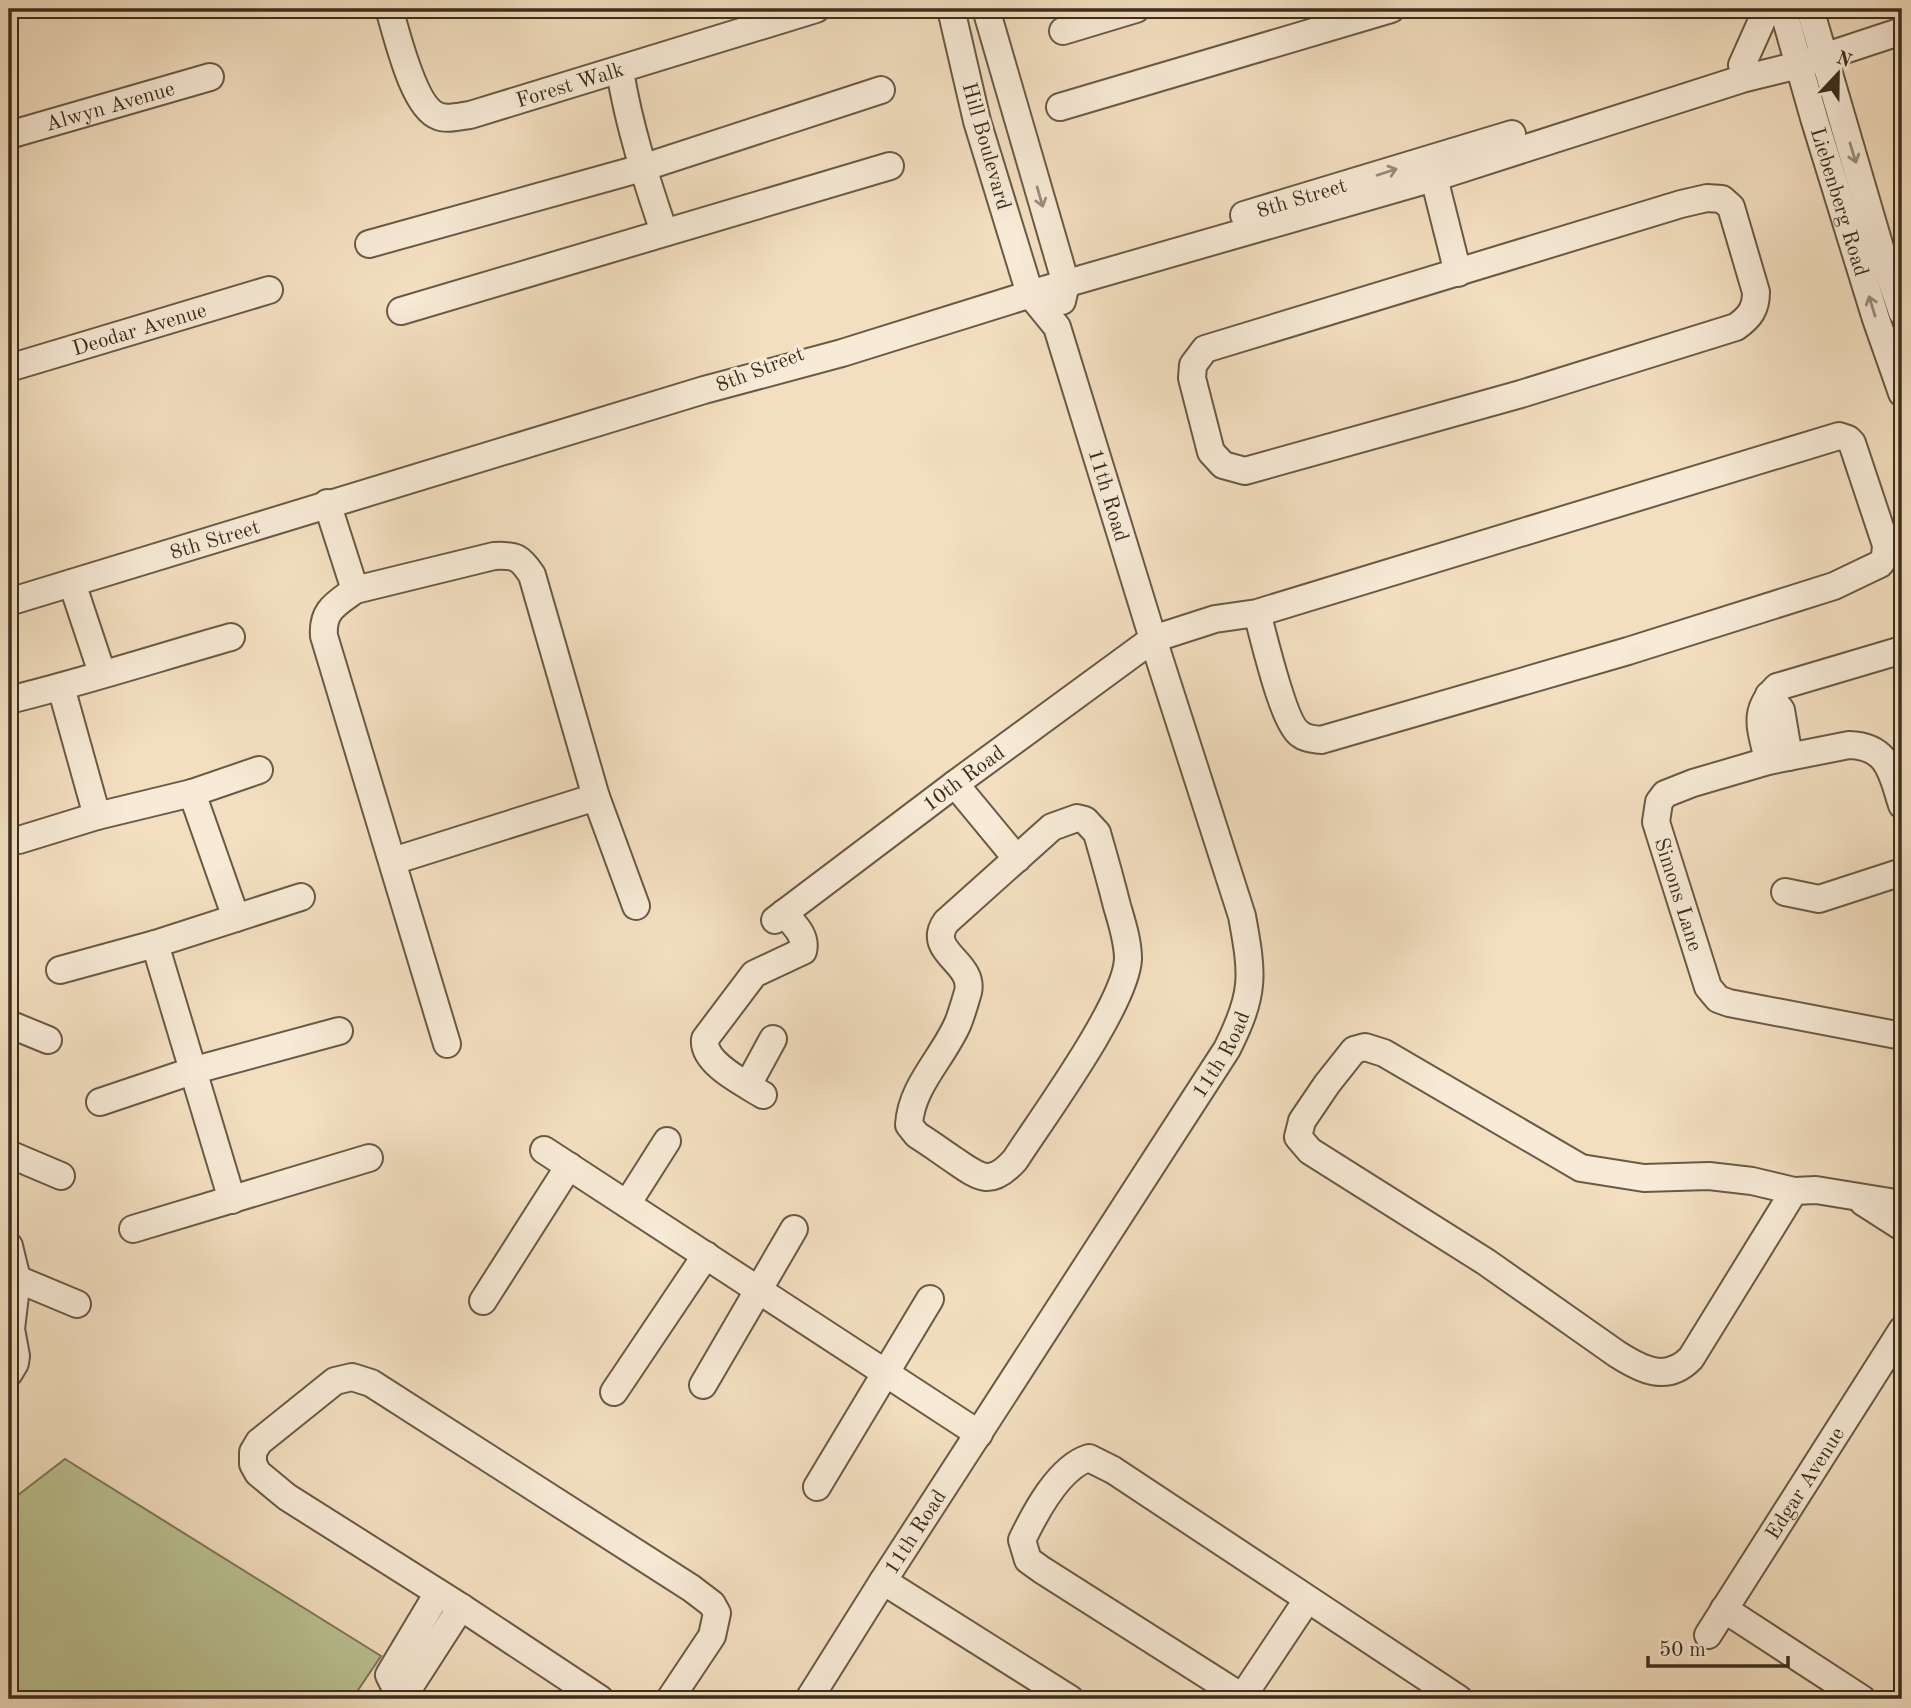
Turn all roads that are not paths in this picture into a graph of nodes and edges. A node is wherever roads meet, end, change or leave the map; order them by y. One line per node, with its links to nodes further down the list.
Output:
1 (389, 9): 17 (street, Forest Walk)
2 (816, 9): 10 (street, Forest Walk)
3 (951, 9): 16 (street, Hill Boulevard)
4 (986, 9): 14 (street, Hill Boulevard)
5 (1136, 9): 12 (street)
6 (1391, 9): 21 (street)
7 (1767, 9): 18 (street)
8 (1783, 9): 15 (street, Liebenberg Road)
9 (1810, 9): 15 (street, Liebenberg Road)
10 (766, 16): 17 (street, Forest Walk)
11 (1902, 18): 15 (street, 8th Street)
12 (1063, 31)
13 (1902, 31): 15 (street, 8th Street)
14 (998, 49): 16 (street); 24 (street, Hill Boulevard)
15 (1809, 54): 18 (street, 8th Street); 22 (street, Liebenberg Road); 36 (street, Liebenberg Road, one-way to 36)
16 (962, 59): 25 (street, Hill Boulevard)
17 (620, 71): 27 (street)
18 (1742, 72): 22 (street); 28 (street, 8th Street)
19 (210, 76): 23 (street, Alwyn Avenue)
20 (881, 90): 27 (street)
21 (1060, 107)
22 (1814, 118): 39 (street, Liebenberg Road, one-way to 22)
23 (9, 135)
24 (1025, 142): 25 (street); 32 (street, Hill Boulevard, one-way to 32)
25 (987, 153): 33 (street, Hill Boulevard)
26 (890, 166): 29 (street)
27 (642, 168): 29 (street); 30 (street)
28 (1431, 168): 31 (street); 32 (street, 8th Street)
29 (664, 232): 35 (street)
30 (369, 244)
31 (1458, 273): 31 (street)
32 (1064, 278): 33 (street, 8th Street); 37 (street, 11th Road)
33 (1028, 289): 37 (street, 11th Road); 40 (street, 8th Street)
34 (269, 290): 38 (street, Deodar Avenue)
35 (401, 311)
36 (1902, 312)
37 (1057, 327): 46 (street, 11th Road)
38 (9, 368)
39 (1902, 393)
40 (327, 503): 41 (street, 8th Street); 42 (street)
41 (72, 583): 43 (street, 8th Street); 48 (street)
42 (355, 590): 55 (street); 60 (street)
43 (9, 602)
44 (1257, 613): 44 (street, 10th Road); 46 (street, 10th Road)
45 (231, 637): 48 (street)
46 (1153, 639): 53 (street, 10th Road); 102 (street, 11th Road)
47 (1902, 650): 51 (street)
48 (102, 673): 49 (street)
49 (61, 687): 50 (street); 57 (street)
50 (9, 700)
51 (1779, 759): 56 (street, Simons Lane); 70 (street, Simons Lane)
52 (259, 770): 54 (street)
53 (955, 784): 59 (street); 71 (street, 10th Road)
54 (192, 793): 57 (street); 65 (street)
55 (596, 797): 60 (street); 64 (street)
56 (1902, 805)
57 (97, 816): 58 (street)
58 (19, 839)
59 (1017, 859): 59 (street)
60 (393, 861): 73 (street)
61 (1902, 872): 62 (street)
62 (1785, 892)
63 (301, 897): 65 (street)
64 (636, 906)
65 (236, 918): 66 (street)
66 (155, 944): 67 (street); 74 (street)
67 (60, 970)
68 (9, 1024): 72 (street)
69 (339, 1031): 74 (street)
70 (1902, 1036)
71 (773, 1039)
72 (48, 1040)
73 (447, 1044)
74 (195, 1070): 75 (street); 84 (street)
75 (100, 1102)
76 (667, 1141): 85 (street)
77 (544, 1150): 80 (street)
78 (9, 1154): 81 (street)
79 (369, 1158): 84 (street)
80 (569, 1166): 85 (street); 95 (street)
81 (61, 1176)
82 (1794, 1191): 82 (street); 83 (street)
83 (1856, 1198): 86 (street); 87 (street)
84 (232, 1200): 88 (street)
85 (627, 1204): 91 (street)
86 (1902, 1205)
87 (1902, 1227)
88 (133, 1229)
89 (794, 1229): 93 (street)
90 (9, 1249): 92 (street)
91 (706, 1255): 93 (street); 101 (street)
92 (17, 1279): 96 (street); 99 (street)
93 (759, 1289): 98 (street); 100 (street)
94 (930, 1299): 98 (street)
95 (483, 1301)
96 (77, 1304)
97 (1902, 1330): 108 (street, Edgar Avenue)
98 (887, 1372): 102 (street); 103 (street)
99 (9, 1373)
100 (703, 1385)
101 (614, 1392)
102 (979, 1434): 104 (street, 11th Road)
103 (817, 1487)
104 (883, 1581): 113 (street, 11th Road); 114 (street)
105 (438, 1593): 107 (street); 110 (street); 112 (street)
106 (1307, 1600): 115 (street); 115 (street); 116 (street)
107 (461, 1607): 110 (street); 111 (street)
108 (1724, 1609): 109 (street, Edgar Avenue); 117 (street)
109 (1708, 1635)
110 (409, 1697)
111 (600, 1699)
112 (670, 1699)
113 (810, 1699)
114 (1070, 1699)
115 (1243, 1699)
116 (1458, 1699)
117 (1862, 1699)

